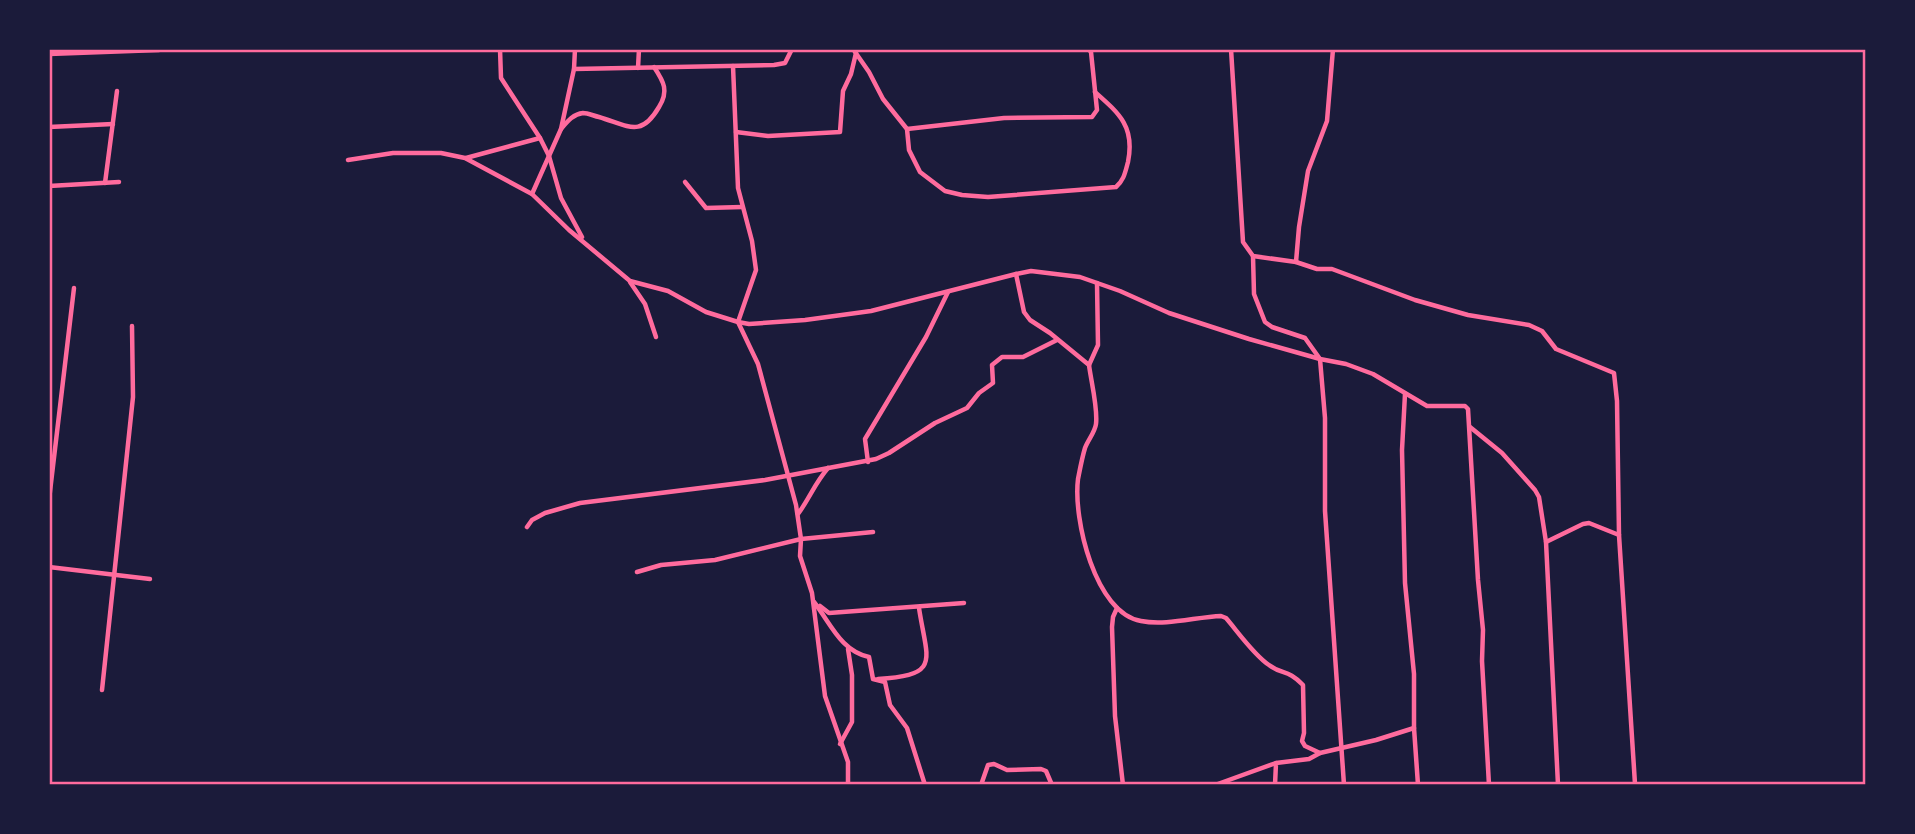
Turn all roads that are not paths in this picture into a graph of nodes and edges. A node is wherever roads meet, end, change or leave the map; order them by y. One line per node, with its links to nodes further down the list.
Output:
1 (500, 49): 24 (street)
2 (575, 49): 16 (street)
3 (639, 49): 15 (street)
4 (792, 49): 13 (street)
5 (862, 49): 11 (street)
6 (1088, 49): 18 (street)
7 (1231, 49): 35 (street)
8 (1333, 49): 36 (street)
9 (107, 50): 10 (street); 12 (street)
10 (159, 50)
11 (855, 50): 22 (street); 23 (street)
12 (49, 54)
13 (733, 66): 14 (street); 23 (street)
14 (654, 67): 15 (street); 21 (street)
15 (638, 68): 16 (street)
16 (574, 69): 21 (street)
17 (117, 91): 19 (street)
18 (1095, 92): 22 (street); 22 (street)
19 (113, 124): 20 (street); 30 (street)
20 (49, 127)
21 (561, 129): 25 (street)
22 (907, 129)
23 (736, 132): 33 (street)
24 (540, 138): 25 (street); 26 (street)
25 (549, 156): 32 (street); 34 (street)
26 (465, 158): 27 (street); 32 (street)
27 (348, 160)
28 (119, 182): 30 (street)
29 (685, 182): 33 (street)
30 (105, 183): 31 (street)
31 (49, 187)
32 (532, 194): 34 (street)
33 (742, 207): 42 (street)
34 (584, 242): 38 (street)
35 (1253, 256): 36 (street); 46 (street)
36 (1296, 262): 57 (street)
37 (1016, 274): 39 (street); 41 (street); 45 (street)
38 (630, 281): 42 (street); 44 (street)
39 (1097, 283): 46 (street); 47 (street)
40 (74, 288): 53 (street)
41 (948, 292): 42 (street); 50 (street)
42 (738, 322): 52 (street)
43 (132, 326): 62 (street)
44 (656, 337)
45 (1057, 341): 47 (street); 50 (street)
46 (1320, 359): 48 (street); 73 (street)
47 (1089, 365): 67 (street)
48 (1405, 394): 49 (street); 71 (street)
49 (1469, 426): 59 (street); 85 (street)
50 (868, 461): 51 (street)
51 (828, 467): 52 (street); 54 (street)
52 (788, 476): 54 (street); 55 (street)
53 (49, 500)
54 (797, 514): 58 (street)
55 (527, 527)
56 (873, 532): 58 (street)
57 (1619, 535): 59 (street); 87 (street)
58 (801, 539): 61 (street); 64 (street)
59 (1545, 542): 86 (street)
60 (49, 567): 62 (street)
61 (637, 572)
62 (116, 575): 63 (street); 70 (street)
63 (150, 579)
64 (813, 601): 66 (street); 68 (street); 72 (street)
65 (964, 603): 66 (street)
66 (919, 608): 69 (street)
67 (1117, 608): 74 (street); 80 (street)
68 (848, 648): 69 (street); 72 (street)
69 (873, 679): 77 (street)
70 (102, 690)
71 (1414, 728): 73 (street); 84 (street)
72 (840, 744): 76 (street)
73 (1342, 748): 74 (street); 83 (street)
74 (1320, 753): 75 (street)
75 (1276, 763): 81 (street); 82 (street)
76 (848, 785)
77 (925, 785)
78 (981, 785): 79 (street)
79 (1052, 785)
80 (1123, 785)
81 (1215, 785)
82 (1275, 785)
83 (1345, 785)
84 (1418, 785)
85 (1489, 785)
86 (1558, 785)
87 (1635, 785)

